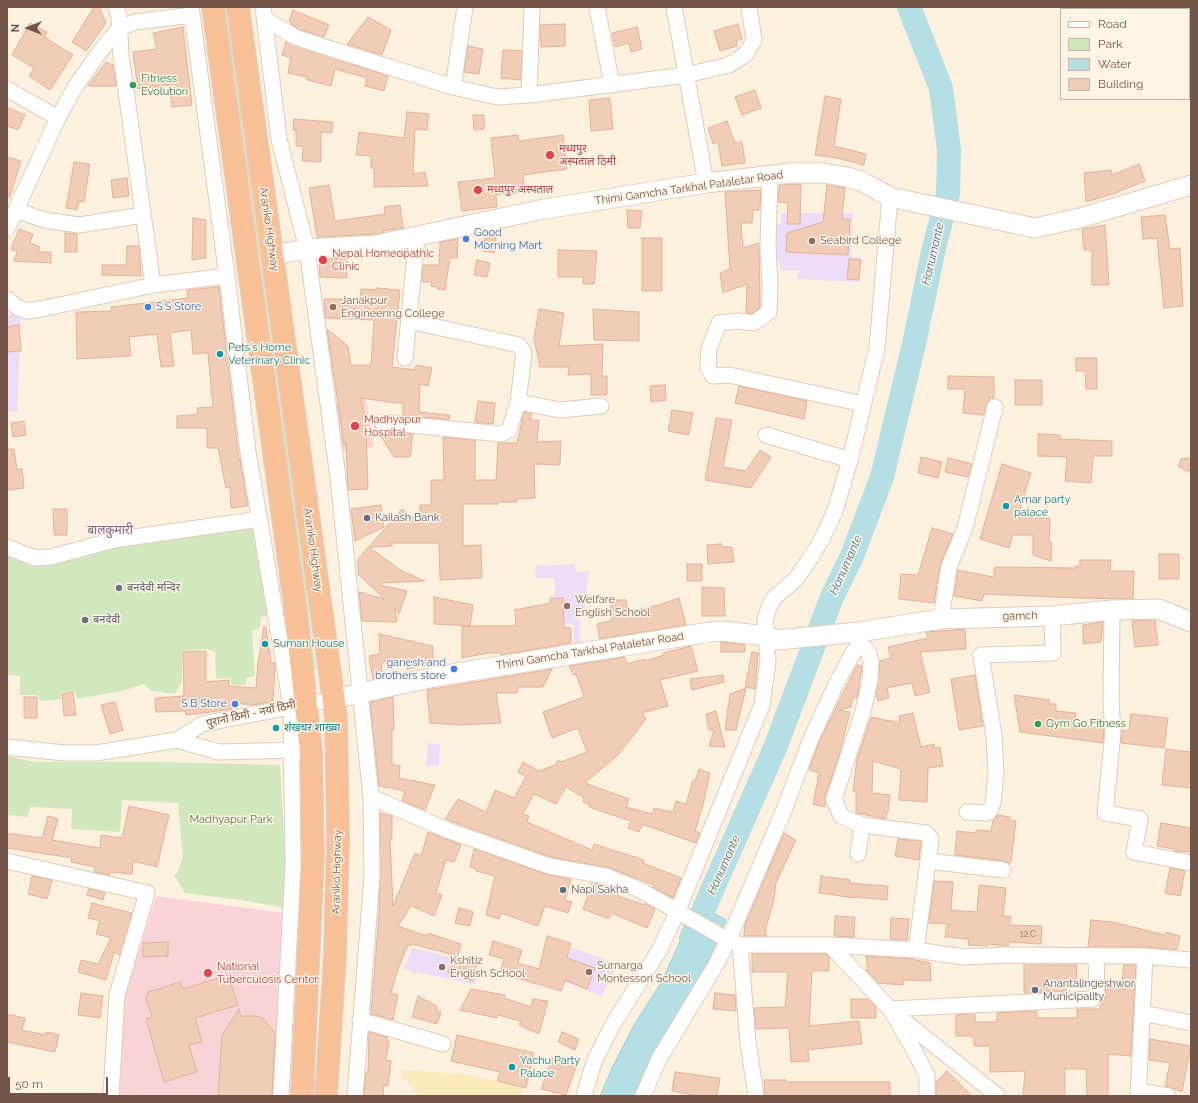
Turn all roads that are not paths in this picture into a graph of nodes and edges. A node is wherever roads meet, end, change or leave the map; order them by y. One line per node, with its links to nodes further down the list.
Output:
1 (116, 7): 11 (street)
2 (213, 7): 50 (highway)
3 (238, 7): 27 (highway, Araniko Highway)
4 (465, 7): 14 (street)
5 (597, 7): 13 (street)
6 (674, 7): 12 (street)
7 (749, 7): 12 (street)
8 (533, 8): 16 (street)
9 (192, 11): 11 (street); 28 (street)
10 (264, 13): 14 (street); 26 (street)
11 (120, 28): 17 (street); 23 (street)
12 (686, 75): 13 (street); 19 (street)
13 (612, 85): 16 (street)
14 (453, 87): 16 (street)
15 (7, 89): 17 (street)
16 (529, 95)
17 (58, 118): 22 (street)
18 (770, 175): 19 (street, Thimi Gamcha Tarkhal Pataletar Road); 21 (street, Thimi Gamcha Tarkhal Pataletar Road); 34 (street)
19 (706, 183): 25 (street, Thimi Gamcha Tarkhal Pataletar Road)
20 (1191, 185): 21 (street, Thimi Gamcha Tarkhal Pataletar Road)
21 (893, 198): 34 (street)
22 (16, 210): 23 (street); 24 (street)
23 (143, 215): 29 (street)
24 (7, 229)
25 (417, 237): 26 (street, Thimi Gamcha Tarkhal Pataletar Road); 31 (street)
26 (307, 249): 27 (street, Thimi Gamcha Tarkhal Pataletar Road); 48 (street)
27 (273, 255): 49 (highway, Araniko Highway)
28 (227, 276): 29 (street); 40 (street)
29 (153, 285): 30 (street)
30 (7, 299)
31 (409, 321): 32 (street); 33 (street)
32 (405, 358)
33 (518, 402): 35 (street); 37 (street)
34 (863, 404): 39 (street)
35 (601, 406)
36 (995, 407): 44 (street)
37 (382, 422)
38 (766, 435): 39 (street)
39 (850, 460): 47 (street)
40 (260, 519): 41 (street); 50 (street)
41 (7, 547)
42 (1112, 610): 43 (street, gamch); 45 (street, gamch); 60 (street)
43 (1052, 616): 44 (street, gamch); 55 (street)
44 (941, 619): 46 (street, gamch)
45 (1191, 622)
46 (855, 637): 47 (street, Thimi Gamcha Tarkhal Pataletar Road); 56 (street); 63 (street)
47 (772, 638): 48 (street, Thimi Gamcha Tarkhal Pataletar Road); 62 (street)
48 (360, 693): 49 (street, Thimi Gamcha Tarkhal Pataletar Road); 54 (street)
49 (333, 699): 50 (street, पुरानो ठिमी - नयाँ ठिमी); 78 (highway, Araniko Highway)
50 (299, 705): 51 (street, पुरानो ठिमी - नयाँ ठिमी); 53 (highway)
51 (177, 740): 52 (street, पुरानो ठिमी - नयाँ ठिमी); 53 (street, पुरानो ठिमी - नयाँ ठिमी)
52 (7, 747)
53 (301, 750): 76 (street); 77 (highway)
54 (371, 797): 62 (street); 71 (street)
55 (967, 812)
56 (862, 825): 57 (street); 59 (street)
57 (858, 854)
58 (7, 861): 75 (street)
59 (928, 861): 61 (street); 65 (street)
60 (1191, 863)
61 (1003, 870)
62 (682, 914): 63 (street); 80 (street)
63 (730, 940): 64 (street); 81 (street); 82 (street)
64 (830, 945): 65 (street); 69 (street)
65 (916, 950): 66 (street)
66 (1096, 956): 67 (street); 69 (street)
67 (1145, 956): 68 (street); 70 (street)
68 (1191, 960)
69 (890, 1009): 83 (street); 84 (street)
70 (1143, 1014): 72 (street); 74 (street)
71 (360, 1020): 73 (street); 79 (street)
72 (1191, 1023)
73 (443, 1044)
74 (1139, 1093): 85 (street)
75 (111, 1096)
76 (281, 1096)
77 (302, 1096)
78 (326, 1096)
79 (355, 1096)
80 (584, 1096)
81 (643, 1096)
82 (756, 1096)
83 (927, 1096)
84 (998, 1096)
85 (1168, 1096)

